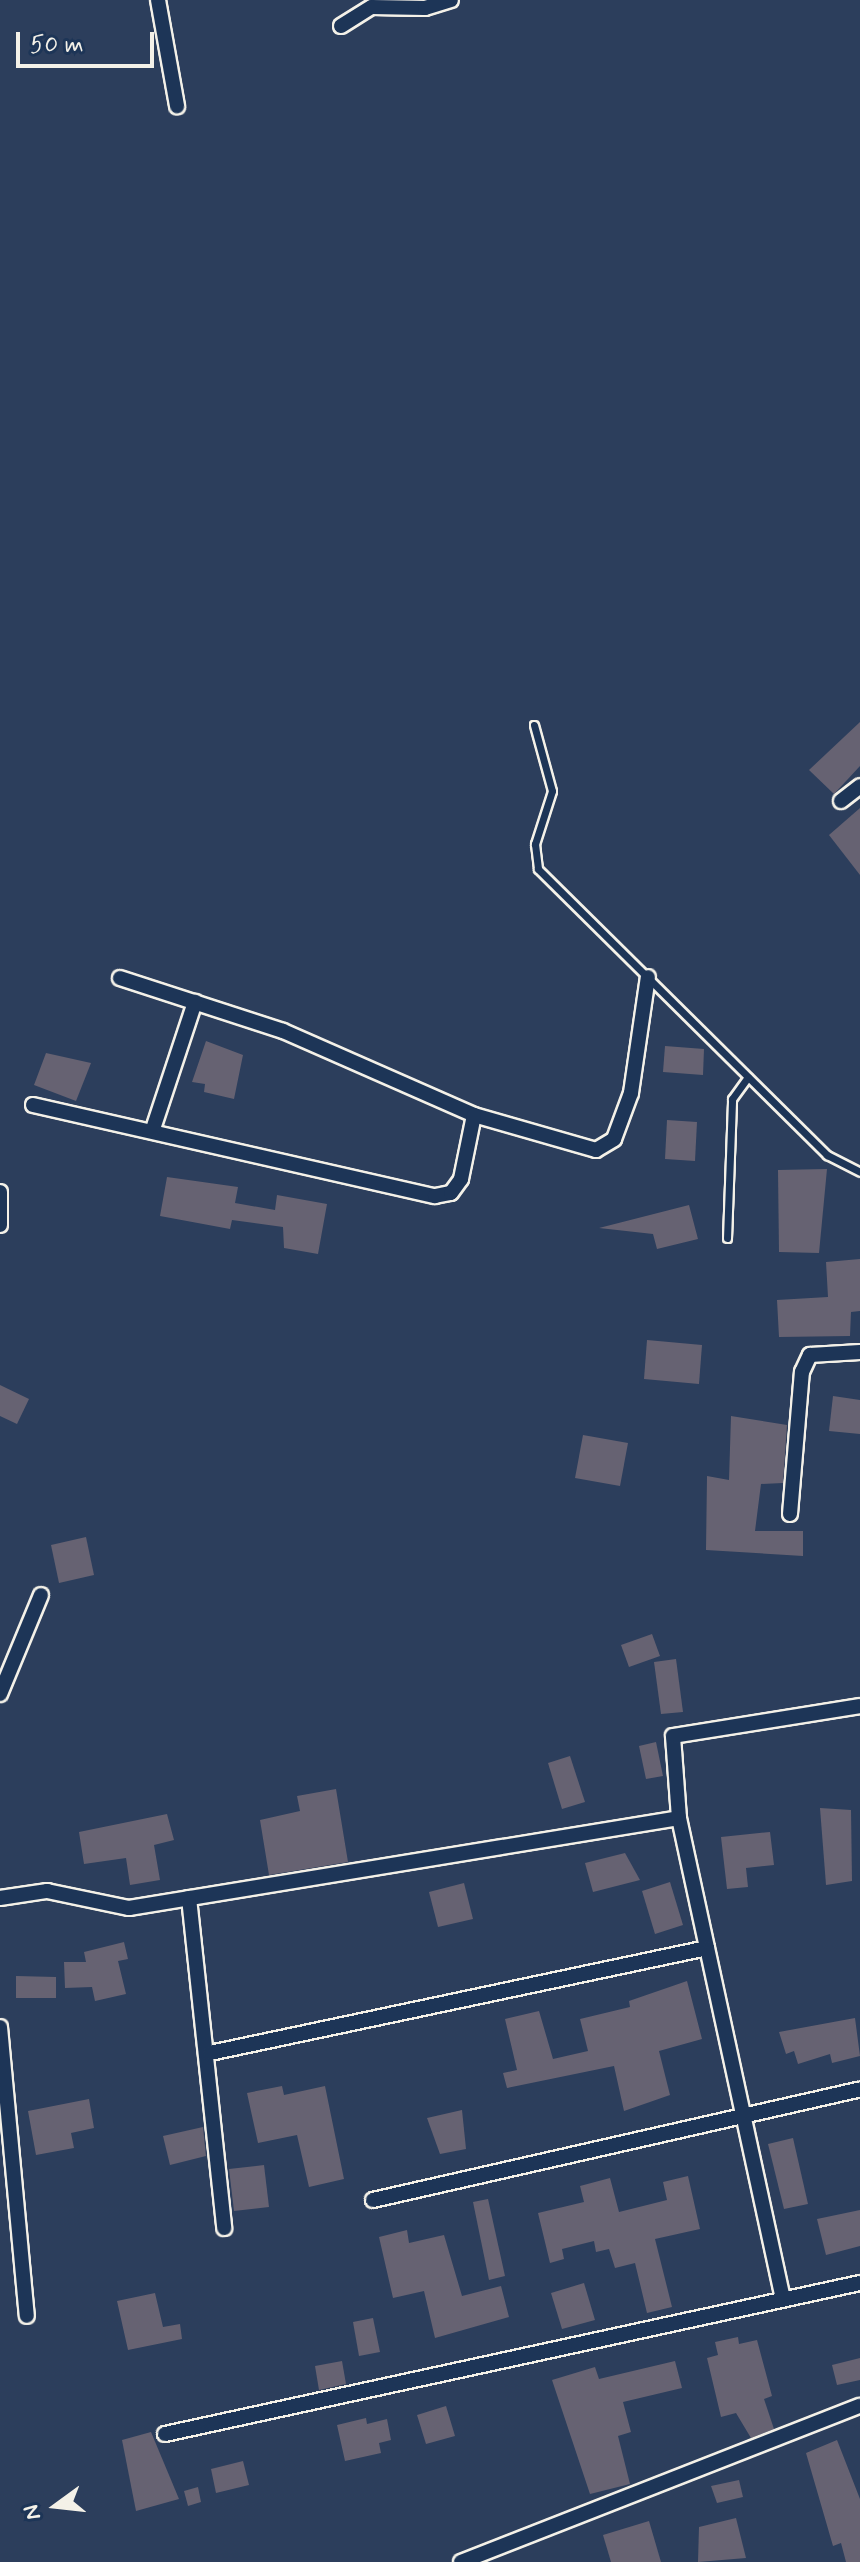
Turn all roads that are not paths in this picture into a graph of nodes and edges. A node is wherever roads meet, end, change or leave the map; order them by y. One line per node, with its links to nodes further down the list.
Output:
1 (158, 0): 4 (street)
2 (451, 0): 3 (street)
3 (341, 26)
4 (177, 106)
5 (534, 725): 8 (lane)
6 (860, 786): 7 (street)
7 (841, 801)
8 (648, 977): 11 (lane); 13 (street)
9 (120, 978): 10 (street)
10 (195, 1002): 13 (street); 14 (street)
11 (748, 1077): 15 (lane); 18 (lane)
12 (33, 1105): 14 (street)
13 (474, 1115): 14 (street)
14 (153, 1129)
15 (860, 1172)
16 (0, 1192): 17 (street)
17 (0, 1225)
18 (727, 1238)
19 (860, 1352): 20 (street)
20 (790, 1514)
21 (41, 1595): 22 (street)
22 (0, 1694)
23 (860, 1706): 24 (street)
24 (679, 1818): 26 (street); 27 (street)
25 (0, 1898): 26 (street)
26 (189, 1898): 29 (street)
27 (707, 1948): 29 (street); 31 (street)
28 (0, 2027): 36 (street)
29 (210, 2053): 33 (street)
30 (860, 2089): 31 (street)
31 (738, 2113): 32 (street); 35 (street)
32 (373, 2200)
33 (224, 2228)
34 (860, 2283): 35 (street)
35 (783, 2299): 38 (street)
36 (27, 2316)
37 (860, 2406): 39 (street)
38 (165, 2434)
39 (461, 2562)

